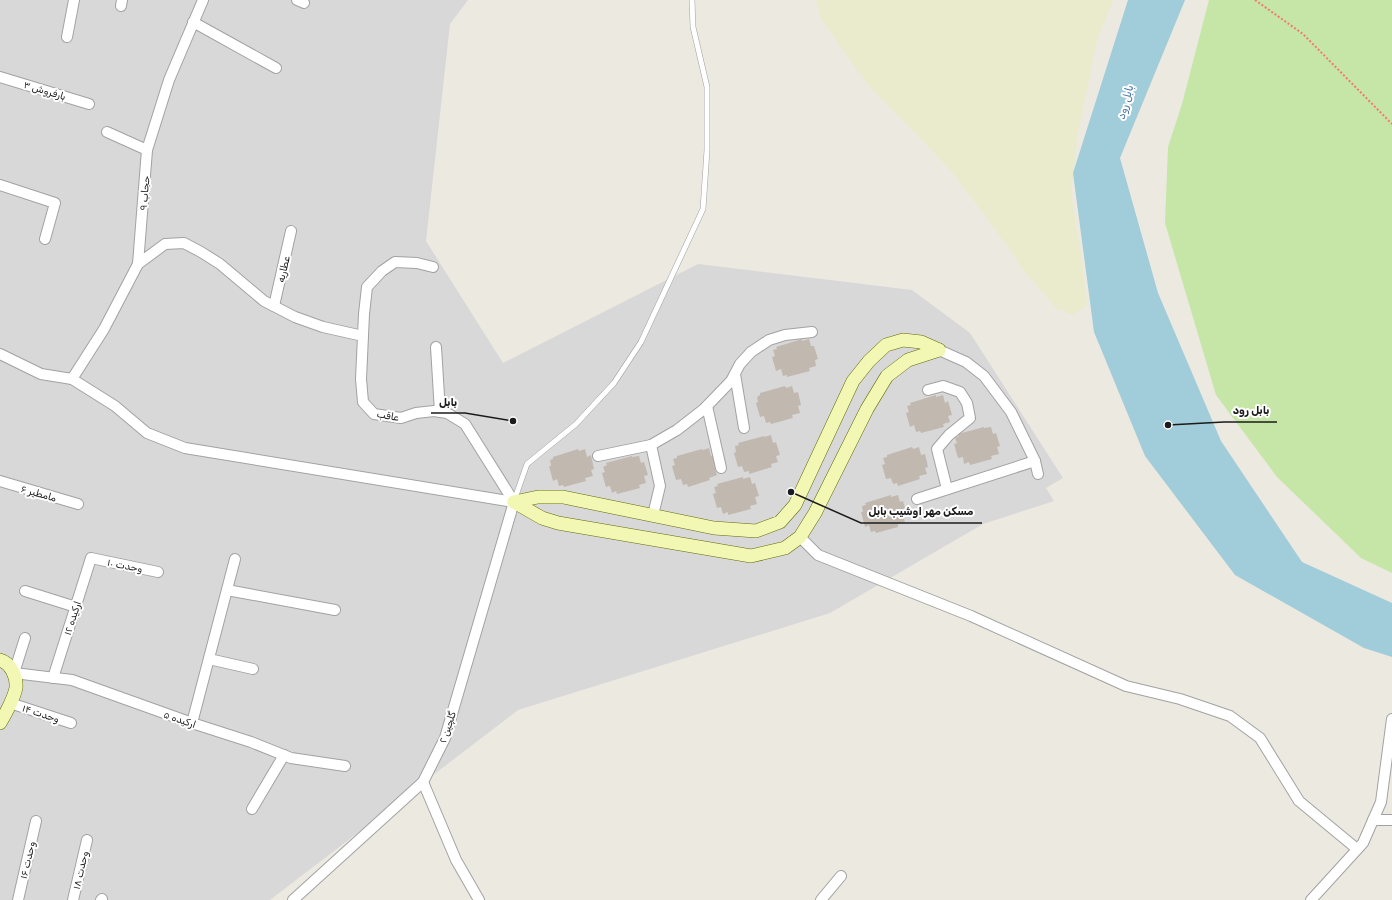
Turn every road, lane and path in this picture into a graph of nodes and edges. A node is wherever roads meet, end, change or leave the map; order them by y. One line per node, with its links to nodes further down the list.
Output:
1 (74, 0): 6 (street)
2 (203, 0): 5 (street, حجاب ۹)
3 (692, 0): 38 (lane)
4 (1254, 0): 10 (path)
5 (193, 22): 7 (street); 12 (street, حجاب ۹)
6 (67, 37)
7 (276, 68)
8 (0, 77): 9 (street, بارفروش ۳)
9 (89, 104)
10 (1392, 124)
11 (107, 132): 12 (street)
12 (147, 150): 16 (street, حجاب ۹)
13 (0, 185): 15 (street)
14 (291, 231): 18 (street, عطاریه)
15 (45, 239)
16 (138, 264): 18 (street); 25 (street, حجاب ۹)
17 (433, 267): 20 (street, عاقب)
18 (274, 306): 20 (street)
19 (812, 332): 24 (street)
20 (363, 336): 28 (street, عاقب)
21 (436, 347): 28 (street)
22 (939, 350): 32 (street); 41 (street); 42 (street)
23 (0, 354): 25 (street)
24 (735, 374): 27 (street); 29 (street)
25 (72, 379): 38 (street)
26 (928, 390): 36 (street)
27 (708, 406): 30 (street); 33 (street)
28 (440, 412): 38 (street, عاقب)
29 (744, 428)
30 (651, 445): 31 (street); 40 (street)
31 (598, 456)
32 (1035, 462): 34 (street); 36 (street)
33 (721, 468)
34 (1038, 474)
35 (0, 482): 39 (street, مامطیر ۶)
36 (947, 489): 37 (street)
37 (917, 499)
38 (514, 502): 40 (street); 43 (street); 65 (street, گلچین ۲)
39 (78, 504)
40 (653, 515): 41 (street)
41 (714, 528): 43 (street)
42 (800, 537): 43 (street); 71 (street)
43 (708, 548)
44 (91, 558): 46 (street, وحدت ۱۰); 49 (street, ارکیده ۱۲)
45 (235, 559): 47 (street)
46 (158, 572)
47 (227, 590): 50 (street); 52 (street)
48 (25, 591): 49 (street)
49 (76, 607): 56 (street, ارکیده ۱۲)
50 (335, 610)
51 (25, 638): 55 (street)
52 (209, 659): 54 (street); 61 (street)
53 (0, 660): 55 (street)
54 (253, 669)
55 (14, 673): 56 (street, ارکیده ۵); 57 (street)
56 (53, 678): 61 (street, ارکیده ۵)
57 (10, 703): 59 (street); 60 (street, وحدت ۱۴)
58 (1392, 719): 64 (street)
59 (0, 723)
60 (71, 723)
61 (192, 723): 62 (street, ارکیده ۵)
62 (284, 755): 63 (street, ارکیده ۵); 66 (street)
63 (346, 766)
64 (1388, 777): 67 (street)
65 (423, 782): 75 (street, گلچین ۲); 76 (street)
66 (252, 809)
67 (1373, 820): 68 (street); 71 (street)
68 (1392, 820)
69 (36, 821): 73 (street, وحدت ۱۶)
70 (87, 840): 74 (street, وحدت ۱۸)
71 (1357, 849): 78 (street)
72 (841, 876): 77 (street)
73 (18, 900)
74 (73, 900)
75 (293, 900)
76 (479, 900)
77 (821, 900)
78 (1311, 900)

